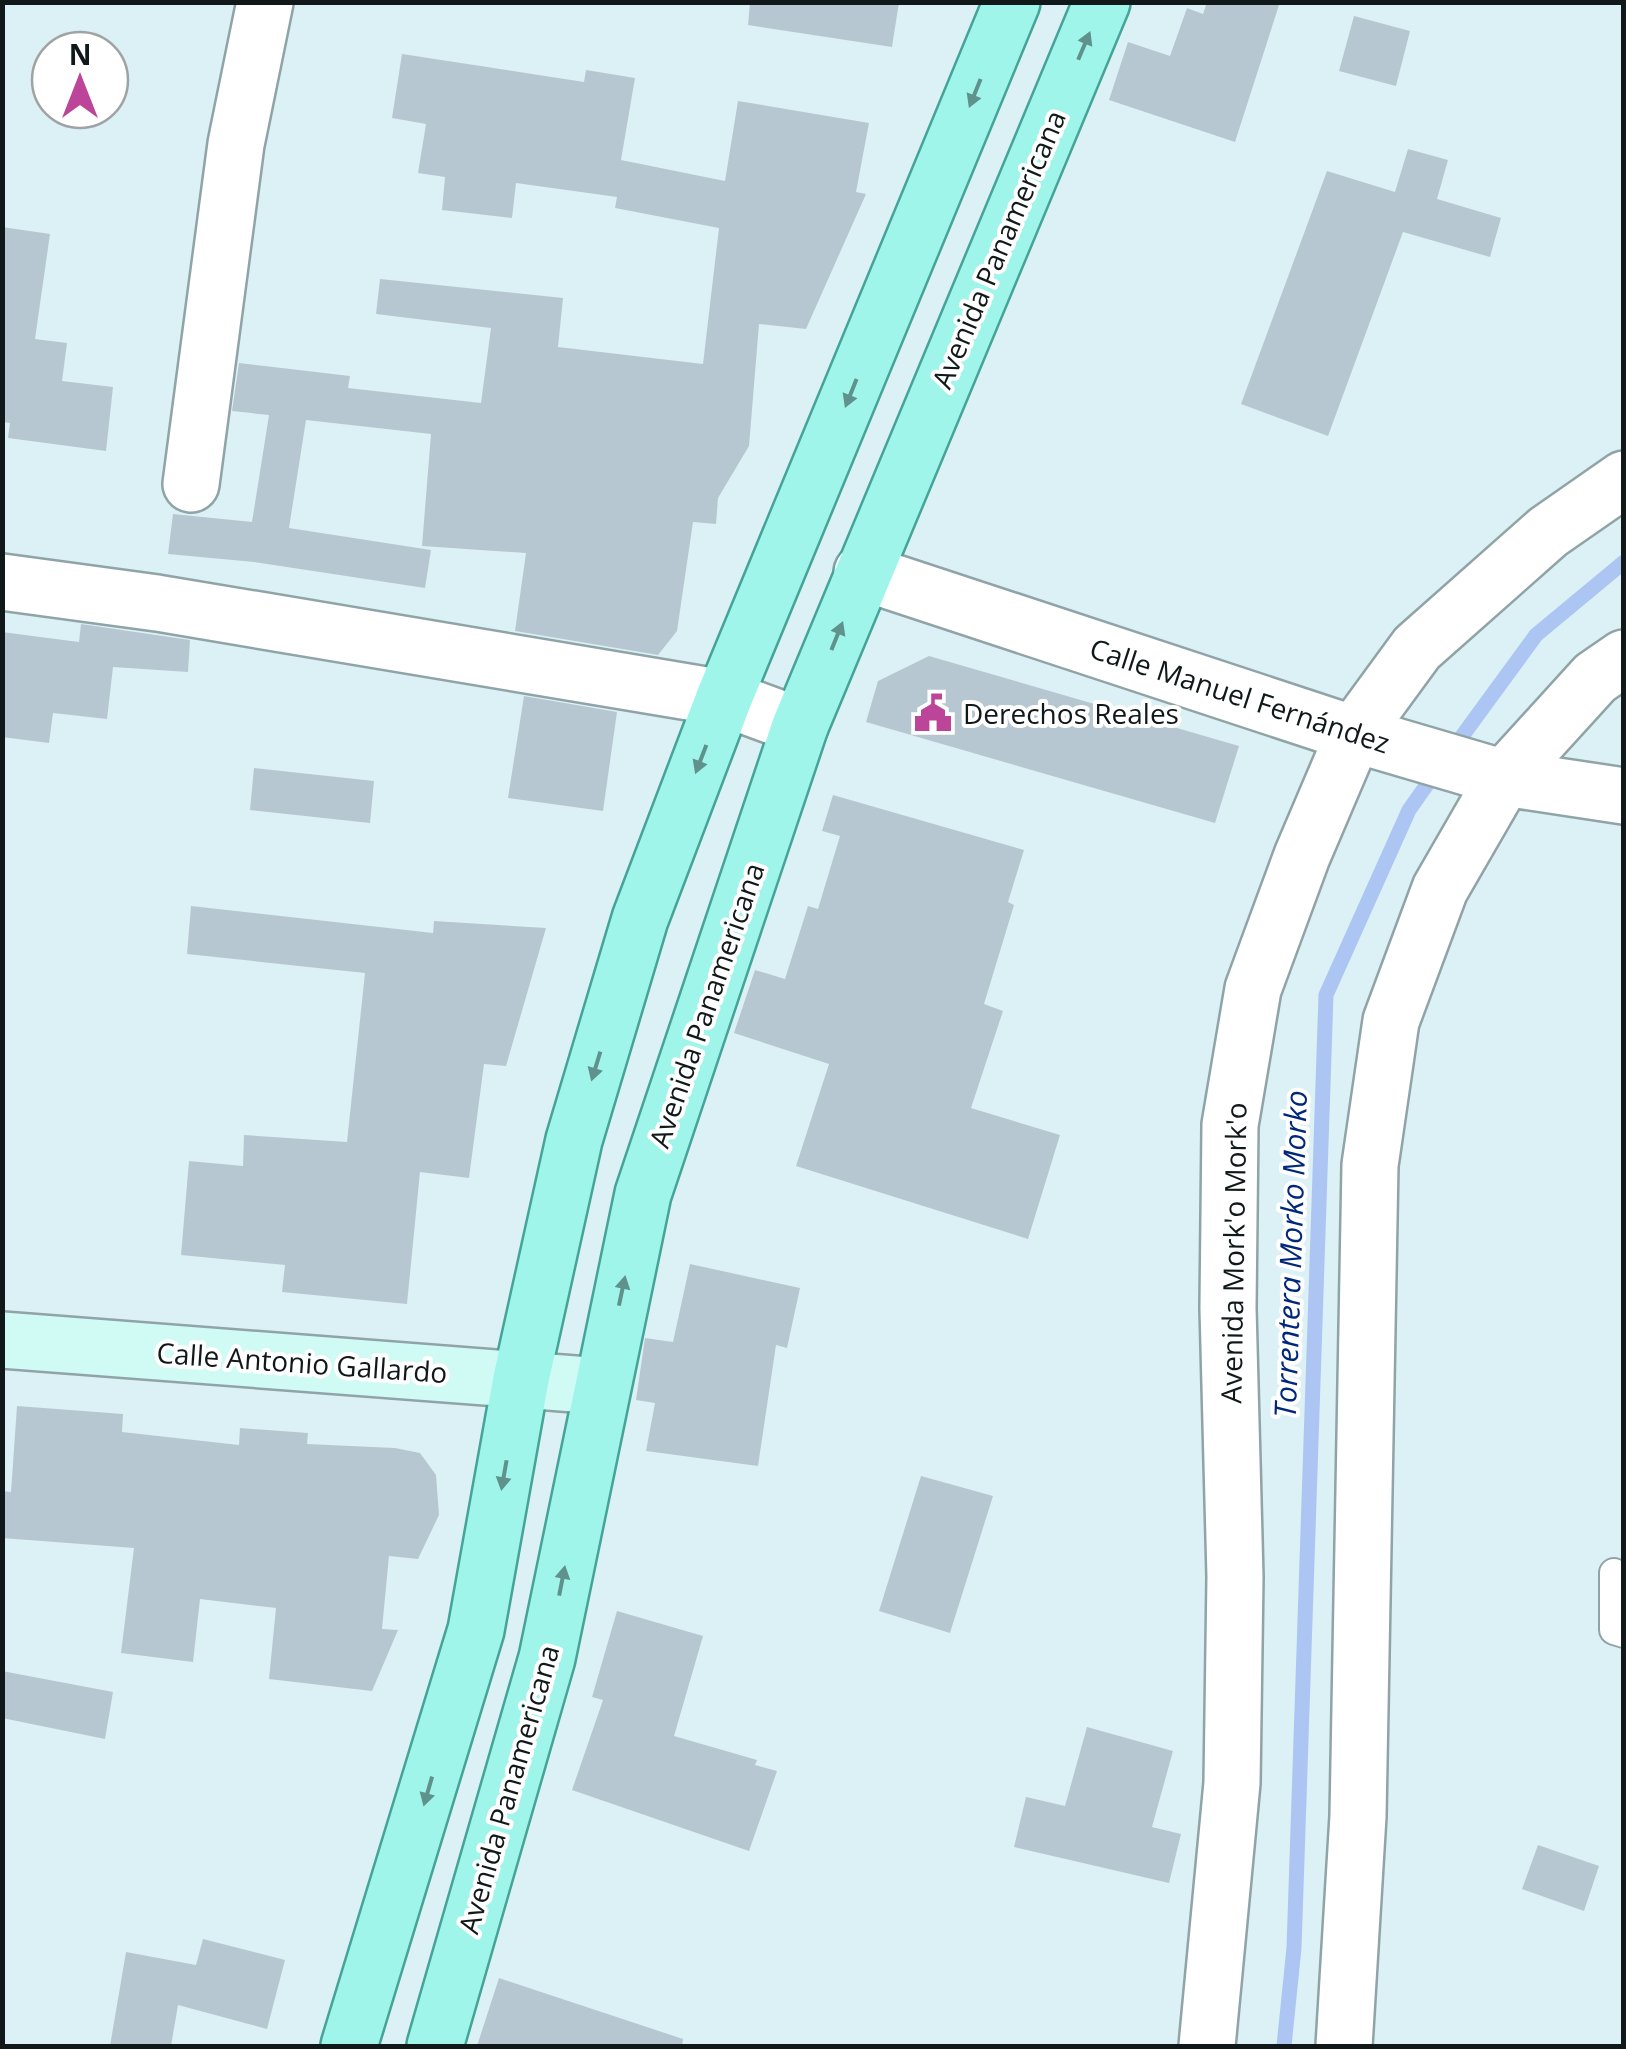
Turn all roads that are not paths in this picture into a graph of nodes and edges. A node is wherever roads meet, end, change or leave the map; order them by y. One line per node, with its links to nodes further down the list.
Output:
1 (264, 2): 5 (street)
2 (1012, 2): 9 (main road, one-way to 9)
3 (1102, 2): 6 (main road, Avenida Panamericana, one-way to 3)
4 (1624, 478): 11 (street, Avenida Mork'o Mork'o)
5 (191, 484)
6 (862, 572): 10 (main road, Avenida Panamericana, one-way to 6); 11 (street, Calle Manuel Fernández)
7 (2, 582): 9 (street)
8 (1624, 658): 12 (street)
9 (724, 698): 10 (street); 15 (main road, one-way to 15)
10 (800, 726): 16 (main road, Avenida Panamericana, one-way to 10)
11 (1354, 734): 12 (street, Calle Manuel Fernández); 21 (street, Avenida Mork'o Mork'o)
12 (1465, 766): 13 (street, Calle Manuel Fernández); 22 (street)
13 (1624, 796)
14 (2, 1340): 15 (main road, Calle Antonio Gallardo)
15 (521, 1379): 16 (main road, Calle Antonio Gallardo); 19 (main road, one-way to 19)
16 (601, 1386): 20 (main road, Avenida Panamericana, one-way to 16)
17 (1614, 1573): 18 (lane)
18 (1624, 1633)
19 (350, 2046)
20 (435, 2046)
21 (1207, 2046)
22 (1344, 2046)

